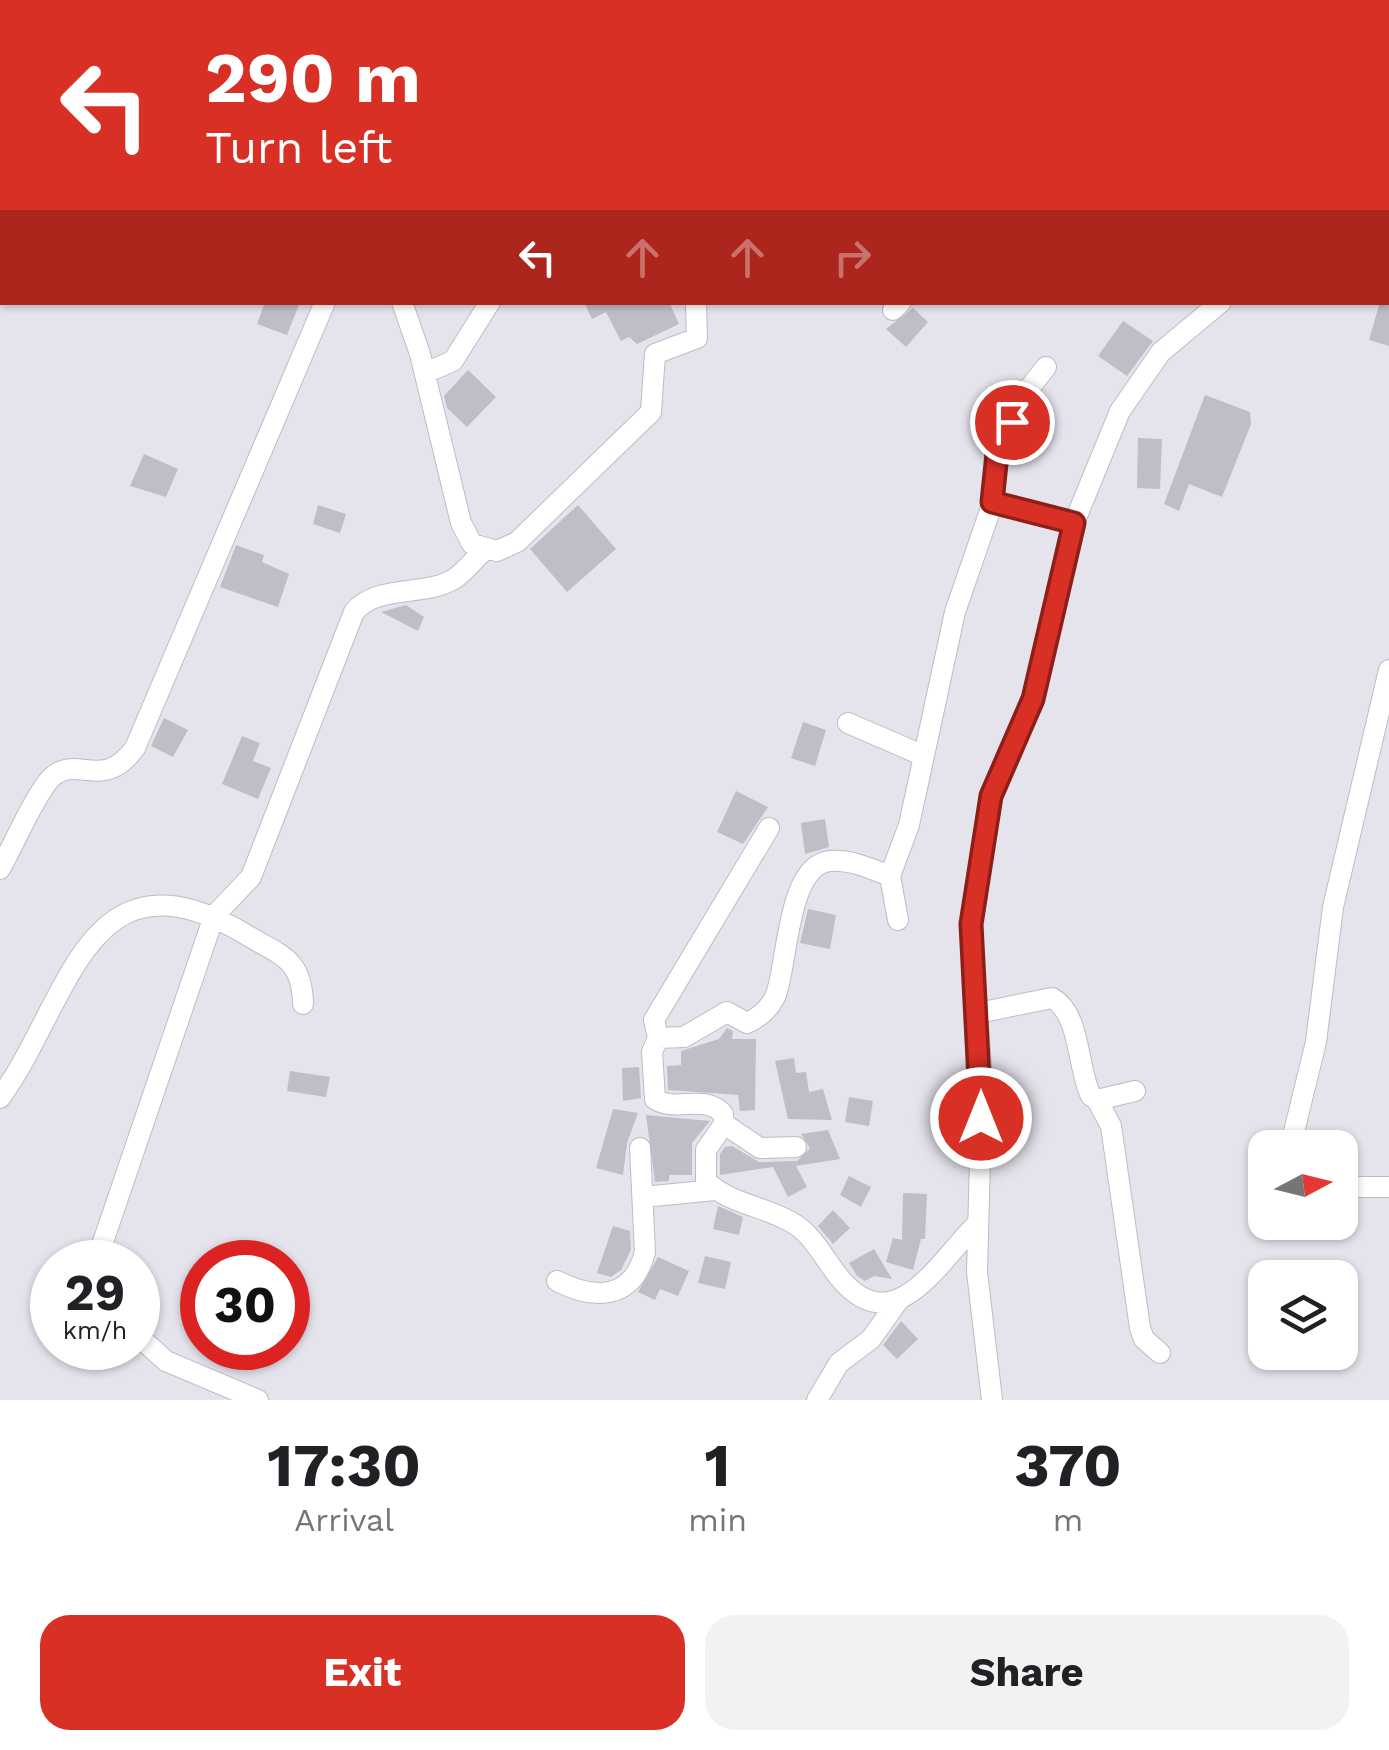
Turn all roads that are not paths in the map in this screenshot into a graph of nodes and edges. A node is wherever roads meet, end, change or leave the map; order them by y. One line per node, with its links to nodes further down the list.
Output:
1 (324, 305): 15 (street)
2 (403, 305): 7 (street)
3 (488, 305): 7 (street)
4 (696, 305): 10 (street)
5 (1217, 305): 9 (street)
6 (1046, 367): 8 (street)
7 (425, 373): 10 (street)
8 (992, 502): 9 (street); 13 (street)
9 (1074, 523): 20 (street)
10 (484, 550): 17 (street)
11 (1389, 670): 26 (street)
12 (848, 723): 13 (street)
13 (922, 755): 16 (street)
14 (769, 828): 21 (street)
15 (0, 869)
16 (890, 876): 18 (street); 21 (street)
17 (214, 916): 19 (street); 23 (street); 34 (street)
18 (898, 920)
19 (303, 1004)
20 (978, 1013): 24 (street); 33 (street)
21 (658, 1038): 25 (street)
22 (1135, 1091): 24 (street)
23 (0, 1098)
24 (1097, 1100): 37 (street)
25 (724, 1124): 28 (street); 31 (street)
26 (1294, 1130)
27 (640, 1148): 32 (street)
28 (796, 1148)
29 (1358, 1187): 30 (street)
30 (1389, 1187)
31 (715, 1190): 32 (street); 36 (street)
32 (643, 1196): 35 (street)
33 (978, 1223): 36 (street); 41 (street)
34 (104, 1240)
35 (557, 1281)
36 (898, 1302): 40 (street)
37 (1160, 1353)
38 (160, 1356): 39 (street)
39 (258, 1400)
40 (817, 1400)
41 (992, 1400)

